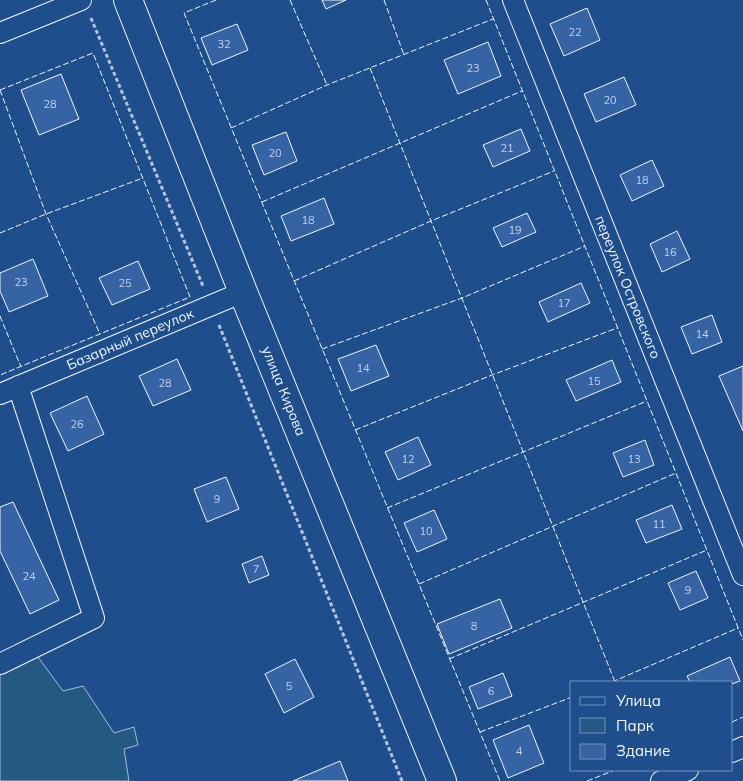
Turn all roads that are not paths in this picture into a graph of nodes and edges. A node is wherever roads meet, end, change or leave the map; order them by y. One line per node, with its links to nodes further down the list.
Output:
1 (128, 0): 5 (main road, улица Кирова)
2 (513, 0): 7 (street, переулок Островского)
3 (84, 4): 4 (street)
4 (0, 33)
5 (243, 292): 6 (street, Базарный переулок); 10 (main road, улица Кирова)
6 (9, 390): 8 (street, Базарный переулок)
7 (743, 575)
8 (0, 664)
9 (685, 771): 11 (street)
10 (442, 781)
11 (660, 781)

